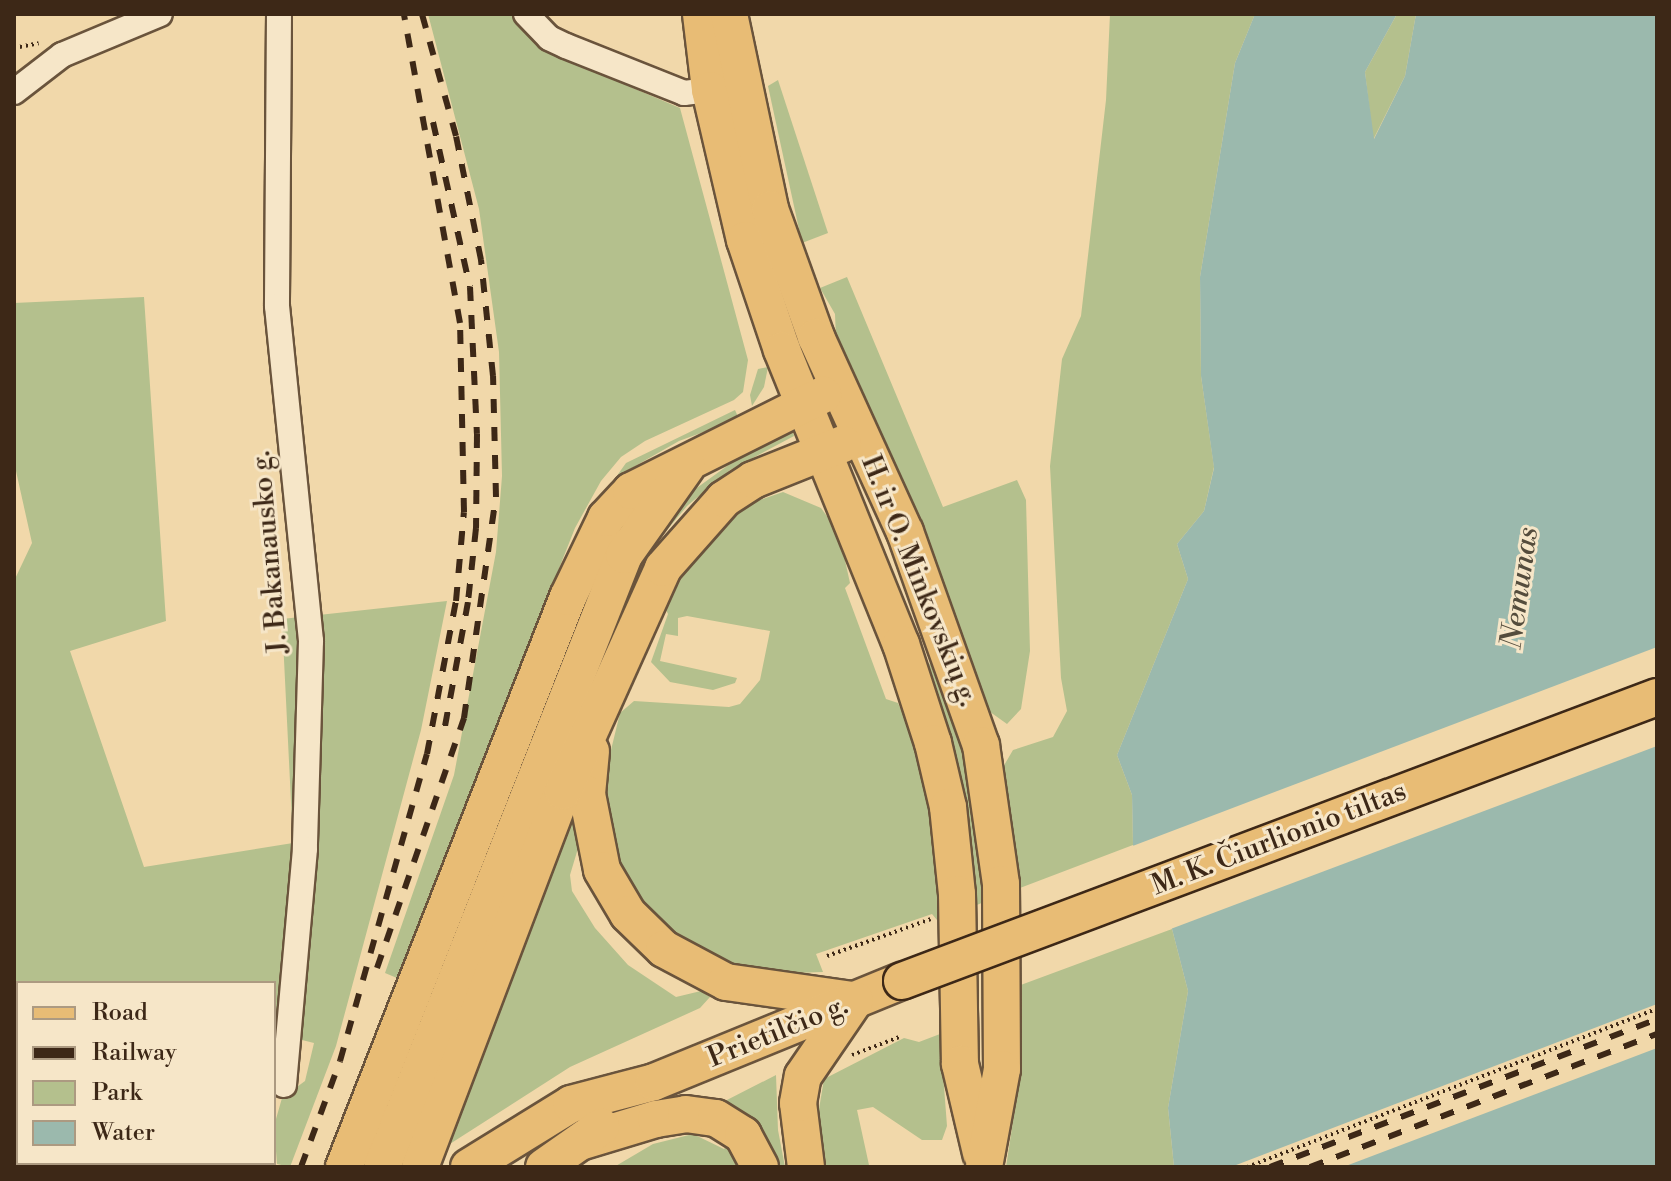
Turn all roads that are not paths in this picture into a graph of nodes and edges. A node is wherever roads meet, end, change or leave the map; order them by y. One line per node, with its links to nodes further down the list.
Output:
1 (160, 14): 7 (street)
2 (279, 14): 18 (street, J. Bakanausko g.)
3 (526, 14): 6 (street)
4 (701, 14): 6 (main road, H. ir O. Minkovskių g.)
5 (729, 14): 8 (main road, H. ir O. Minkovskių g.)
6 (710, 90): 9 (main road, H. ir O. Minkovskių g.)
7 (14, 92)
8 (839, 388): 9 (main road); 10 (main road, H. ir O. Minkovskių g.)
9 (803, 402): 11 (main road, H. ir O. Minkovskių g.); 12 (main road)
10 (861, 436): 11 (main road); 27 (main road, H. ir O. Minkovskių g.)
11 (823, 453): 14 (main road); 27 (main road, H. ir O. Minkovskių g.)
12 (690, 461): 21 (main road); 22 (main road)
13 (1657, 697): 15 (main road, M. K. Čiurlionio tiltas, bridge)
14 (594, 719): 16 (main road); 23 (main road)
15 (902, 981): 16 (main road, Prietilčio g.)
16 (855, 1000): 17 (main road, Prietilčio g.); 26 (main road)
17 (654, 1082): 19 (main road, Prietilčio g.); 20 (main road, Prietilčio g.)
18 (284, 1085)
19 (583, 1141): 24 (main road, Prietilčio g.); 25 (main road)
20 (481, 1158)
21 (344, 1167)
22 (382, 1167)
23 (420, 1167)
24 (544, 1167)
25 (760, 1167)
26 (806, 1167)
27 (984, 1167)

